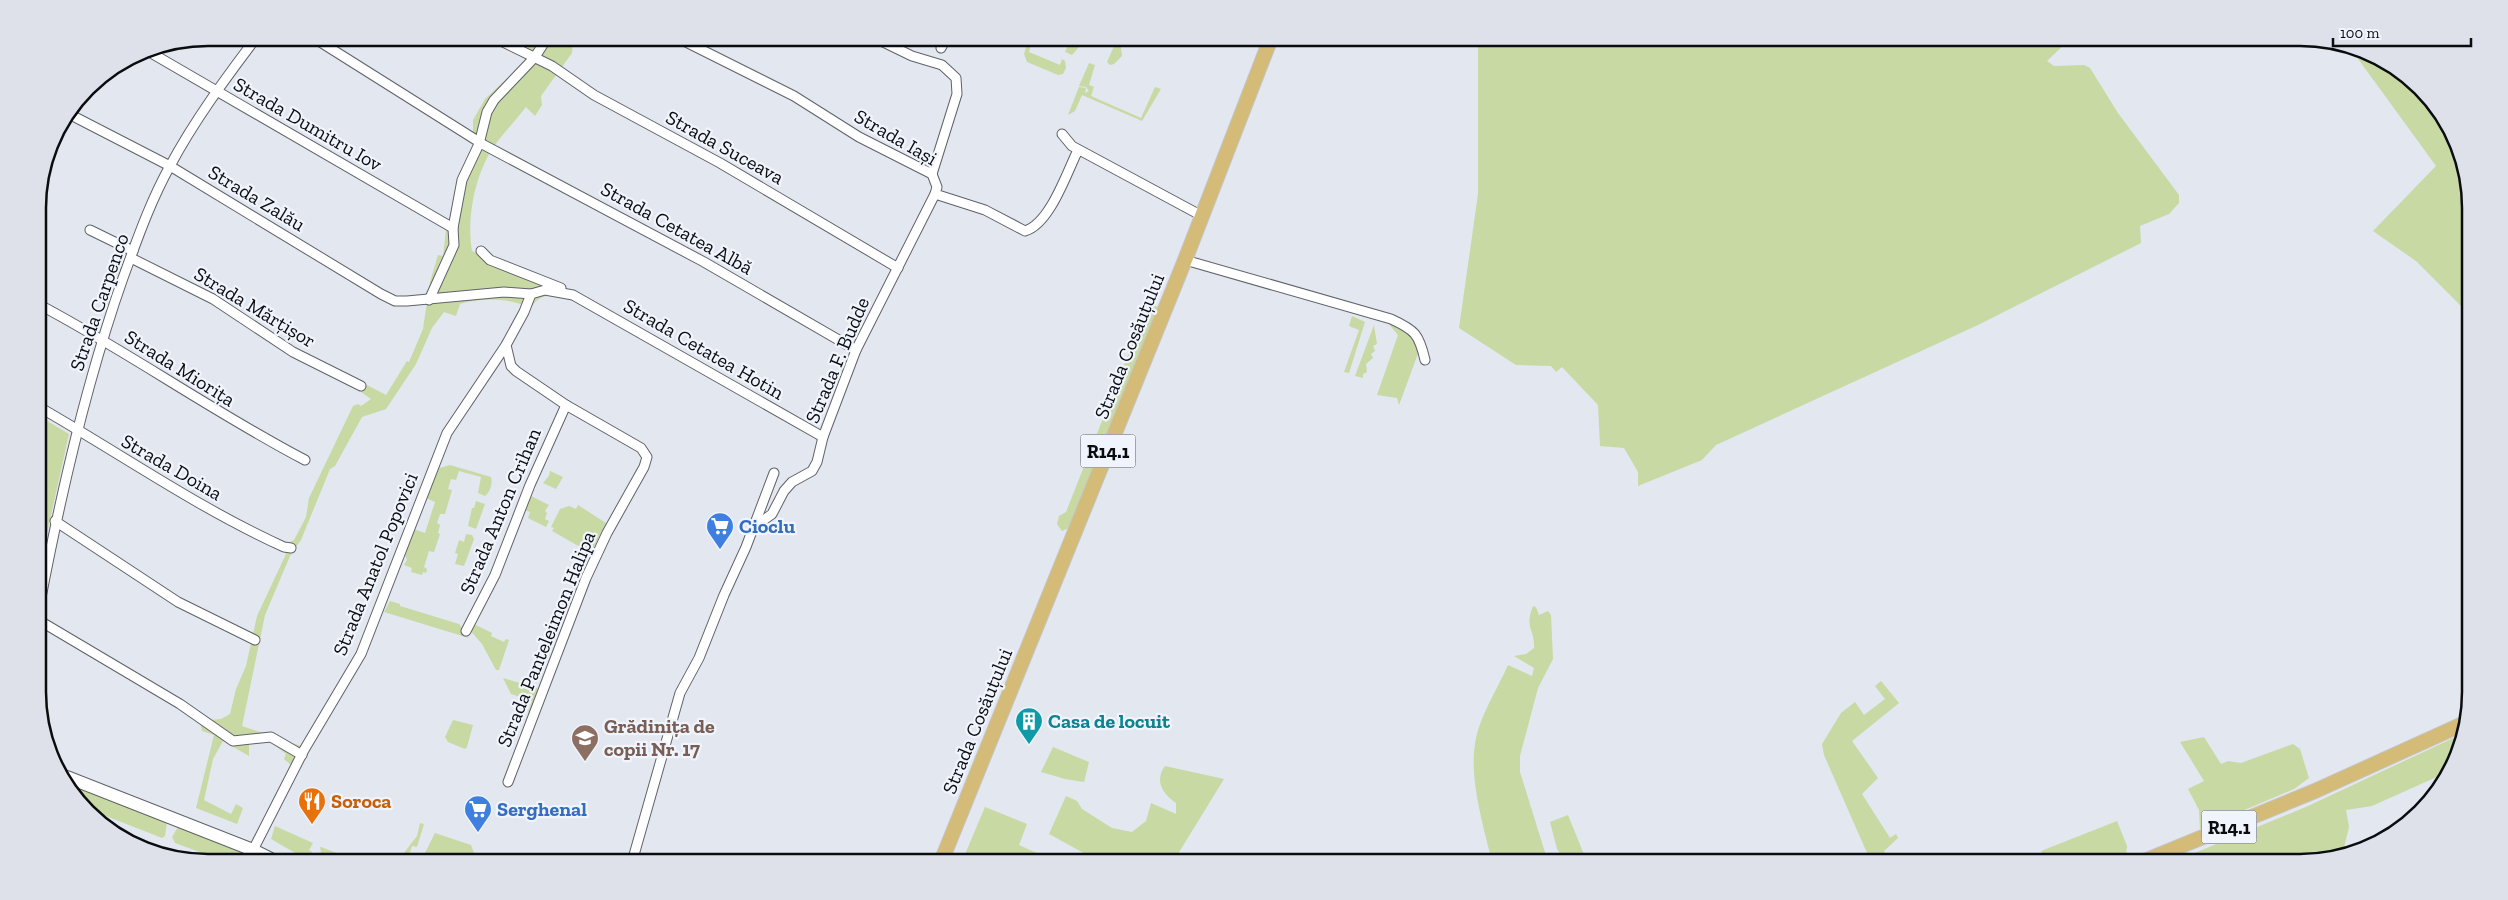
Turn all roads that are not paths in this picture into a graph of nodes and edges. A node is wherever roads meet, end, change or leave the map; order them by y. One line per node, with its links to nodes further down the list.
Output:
1 (250, 46): 10 (street, Strada Carpenco)
2 (327, 46): 13 (street, Strada Cetatea Albă)
3 (512, 46): 9 (street, Strada Suceava)
4 (542, 46): 9 (street)
5 (694, 46): 16 (street, Strada Iași)
6 (891, 46): 16 (street)
7 (1268, 46): 18 (main road, Strada Cosăuțului / R14.1)
8 (155, 55): 10 (street, Strada Dumitru Iov)
9 (536, 57): 13 (street); 24 (street, Strada Suceava)
10 (217, 91): 15 (street, Strada Carpenco); 19 (street, Strada Dumitru Iov)
11 (74, 117): 15 (street, Strada Zalău)
12 (1062, 134): 14 (street)
13 (480, 140): 19 (street); 31 (street, Strada Cetatea Albă)
14 (1078, 150): 17 (street, Strada Iași); 18 (street)
15 (170, 166): 22 (street, Strada Carpenco); 27 (street, Strada Zalău)
16 (932, 174): 17 (street, Strada Iași)
17 (935, 194): 24 (street, Strada F. Budde)
18 (1202, 216): 23 (main road, Strada Cosăuțului / R14.1)
19 (453, 228): 27 (street)
20 (90, 230): 22 (street, Strada Mărțișor)
21 (481, 250): 25 (street, Strada Cetatea Hotin)
22 (132, 255): 29 (street, Strada Carpenco); 35 (street, Strada Mărțișor)
23 (1185, 260): 32 (street); 58 (main road, Strada Cosăuțului / R14.1)
24 (898, 268): 31 (street, Strada F. Budde)
25 (567, 293): 26 (street, Strada Cetatea Hotin); 39 (street, Strada Cetatea Hotin)
26 (531, 294): 27 (street, Strada Cetatea Hotin); 30 (street, Strada Anatol Popovici)
27 (429, 300)
28 (47, 309): 29 (street, Strada Miorița)
29 (101, 340): 38 (street, Strada Carpenco); 40 (street, Strada Miorița)
30 (506, 345): 33 (street, Strada Anatol Popovici); 34 (street)
31 (856, 350): 39 (street, Strada F. Budde)
32 (1424, 360)
33 (495, 364): 34 (street); 50 (street, Strada Anatol Popovici)
34 (512, 368): 36 (street)
35 (361, 386)
36 (566, 405): 47 (street, Strada Anton Crihan); 52 (street, Strada Panteleimon Halipa)
37 (47, 412): 38 (street, Strada Doina)
38 (78, 432): 43 (street, Strada Carpenco); 44 (street, Strada Doina)
39 (824, 437): 42 (street, Strada F. Budde)
40 (304, 460)
41 (774, 473): 42 (street)
42 (756, 520): 57 (street)
43 (55, 521): 45 (street, Strada Carpenco); 48 (street)
44 (292, 548)
45 (46, 569)
46 (46, 625): 50 (street)
47 (466, 631)
48 (255, 640)
49 (2458, 726): 54 (main road, R14.1)
50 (302, 755): 53 (street, Strada Anatol Popovici)
51 (72, 780): 53 (main road)
52 (508, 782)
53 (253, 850): 55 (street); 56 (main road)
54 (2164, 853)
55 (249, 854)
56 (261, 854)
57 (634, 854)
58 (944, 854)

